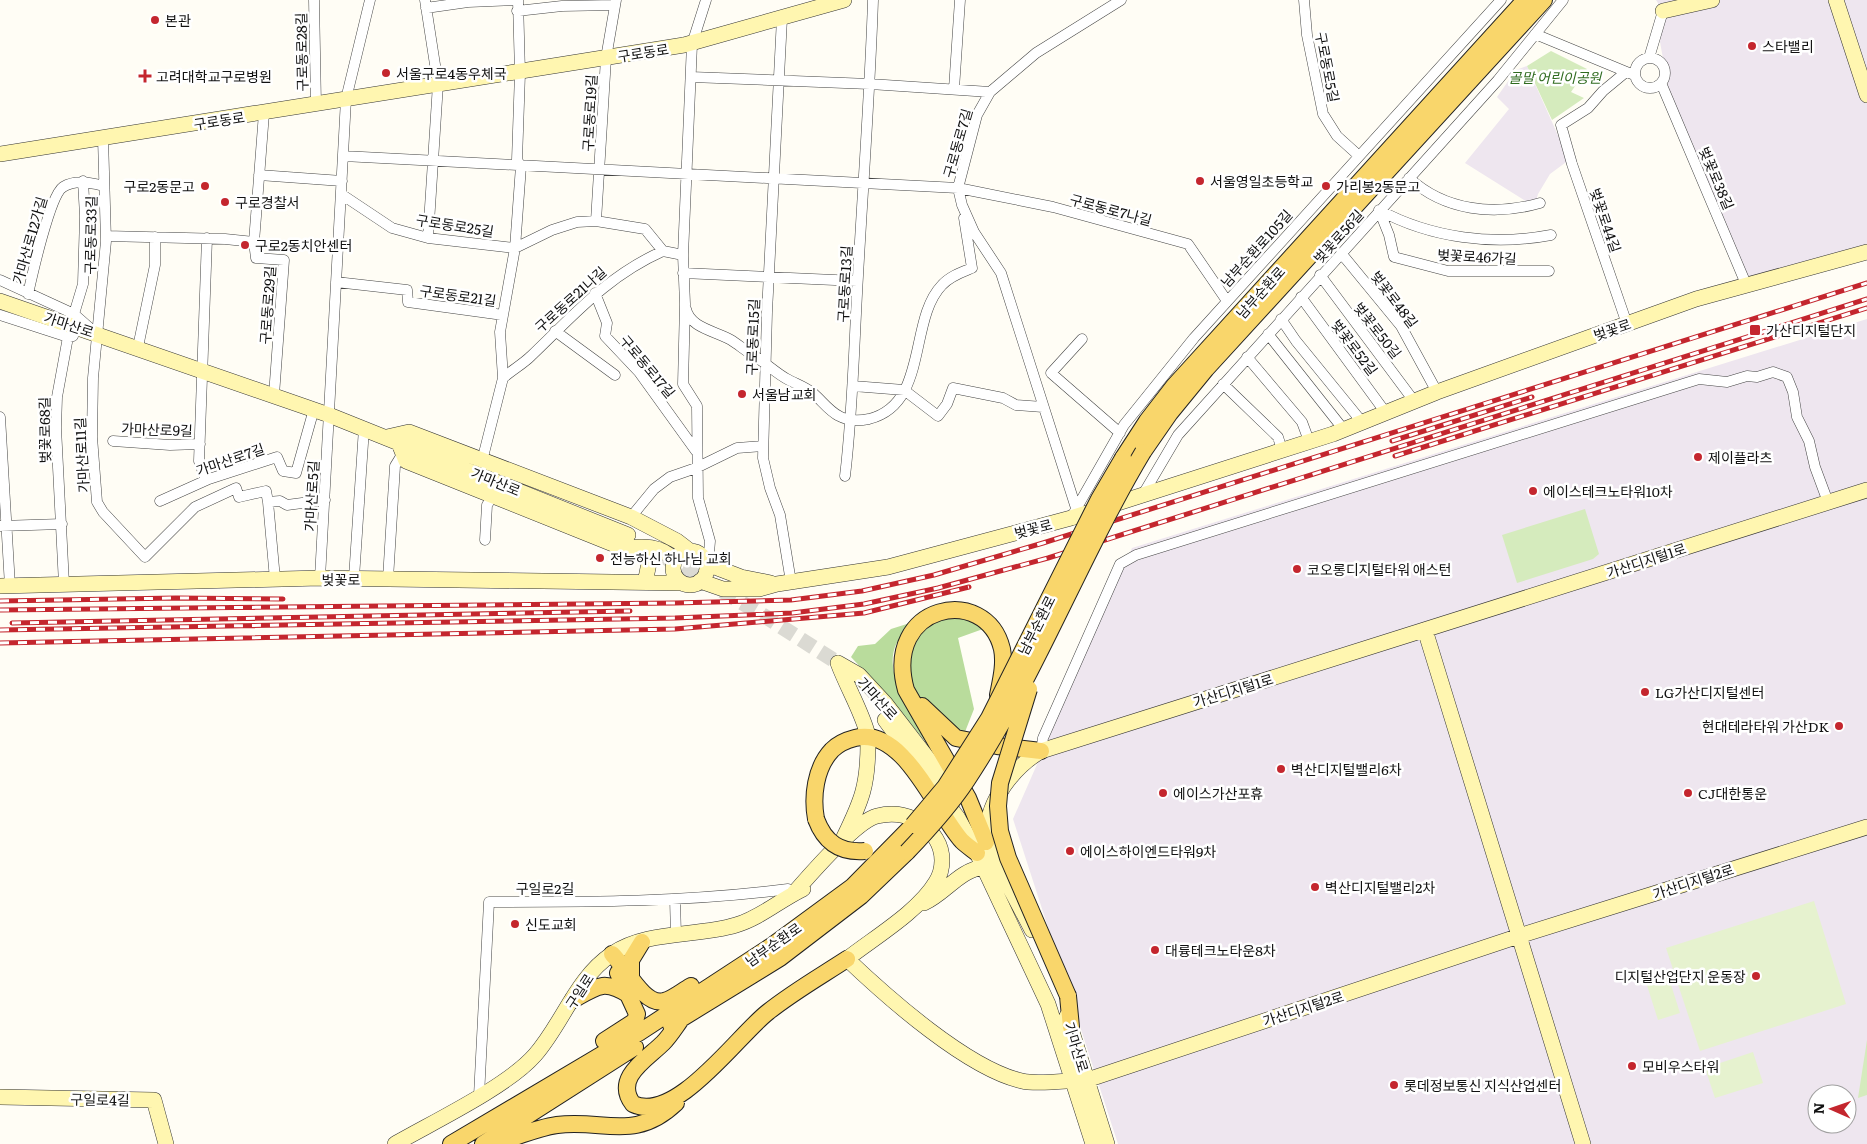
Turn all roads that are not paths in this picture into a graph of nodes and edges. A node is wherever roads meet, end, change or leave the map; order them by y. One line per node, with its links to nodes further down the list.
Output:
1 (314, 0): 36 (street, 구로동로28길)
2 (370, 0): 35 (street)
3 (706, 0): 22 (street, 구로동로17길)
4 (844, 0): 16 (main road, 구로동로)
5 (873, 0): 31 (street, 구로동로13길)
6 (960, 0): 32 (street)
7 (1121, 0): 33 (street, 구로동로7길)
8 (1304, 0): 40 (street, 구로동로5길)
9 (1501, 0): 40 (street, 남부순환로105길)
10 (1525, 0): 157 (main road, 남부순환로, bridge)
11 (1544, 0): 155 (main road, 남부순환로, bridge)
12 (1563, 0): 21 (street, 벚꽃로56길)
13 (1712, 0): 19 (main road)
14 (1836, 0): 34 (main road)
15 (616, 3): 18 (street); 23 (street, 구로동로19길)
16 (820, 3): 20 (main road, 구로동로)
17 (425, 4): 18 (street); 30 (street)
18 (516, 4): 25 (street, 구로동로21길)
19 (1663, 11): 24 (street)
20 (782, 18): 22 (main road, 구로동로); 28 (street, 구로동로15길)
21 (1535, 34): 26 (street); 47 (street, 벚꽃로56길)
22 (692, 44): 23 (main road, 구로동로); 27 (street, 구로동로17길)
23 (606, 58): 25 (main road, 구로동로); 44 (street, 구로동로19길)
24 (1649, 58): 26 (street); 29 (street, 벚꽃로38길)
25 (520, 73): 30 (main road, 구로동로); 43 (street, 구로동로21길)
26 (1630, 74): 29 (street); 88 (street, 벚꽃로44길)
27 (691, 77): 28 (street); 45 (street, 구로동로17길)
28 (779, 81): 31 (street); 48 (street, 구로동로15길)
29 (1661, 83): 77 (street, 벚꽃로38길)
30 (438, 84): 35 (main road, 구로동로); 42 (street)
31 (870, 84): 32 (street); 51 (street, 구로동로13길)
32 (954, 88): 33 (street)
33 (990, 92): 53 (street, 구로동로7길)
34 (1867, 95)
35 (346, 99): 36 (main road, 구로동로); 41 (street)
36 (316, 104): 37 (main road, 구로동로)
37 (264, 113): 38 (main road, 구로동로); 46 (street)
38 (103, 138): 39 (main road, 구로동로); 52 (street, 구로동로33길)
39 (0, 154)
40 (1358, 155): 82 (street, 남부순환로105길)
41 (343, 156): 42 (street); 50 (street)
42 (433, 162): 43 (street); 63 (street)
43 (521, 166): 44 (street); 65 (street, 구로동로21길)
44 (600, 169): 45 (street, 구로동로19길); 58 (street, 구로동로19길)
45 (688, 173): 48 (street); 69 (street, 구로동로17길)
46 (259, 175): 50 (street); 64 (street)
47 (1408, 178): 55 (street); 57 (street, 벚꽃로56길)
48 (774, 179): 51 (street); 73 (street, 구로동로15길)
49 (82, 181): 52 (street); 78 (street, 가마산로12가길); 84 (street)
50 (342, 181): 54 (street)
51 (864, 183): 53 (street); 75 (street, 구로동로13길)
52 (104, 186): 60 (street, 구로동로33길)
53 (958, 188): 56 (street, 구로동로7길); 82 (street, 구로동로7나길)
54 (341, 194): 63 (street, 구로동로25길); 76 (street)
55 (1540, 203)
56 (962, 205): 102 (street); 106 (street, 구로동로7길)
57 (1379, 210): 59 (street); 68 (street, 벚꽃로56길); 70 (street, 벚꽃로46가길)
58 (596, 221): 65 (street); 66 (street)
59 (1551, 235)
60 (106, 236): 61 (street); 90 (street, 구로동로33길)
61 (155, 237): 62 (street); 94 (street)
62 (207, 238): 64 (street); 97 (street)
63 (428, 238): 65 (street, 구로동로25길)
64 (254, 242): 104 (street, 구로동로29길)
65 (515, 248): 86 (street, 구로동로21길)
66 (663, 251): 69 (street); 79 (street, 구로동로21나길)
67 (1867, 252): 77 (main road, 벚꽃로)
68 (1341, 253): 72 (street, 벚꽃로56길); 103 (street, 벚꽃로48길)
69 (683, 256): 71 (street, 구로동로17길)
70 (1548, 270)
71 (683, 273): 73 (street); 83 (street, 구로동로17길)
72 (1320, 275): 80 (street, 벚꽃로56길); 105 (street, 벚꽃로50길)
73 (768, 278): 75 (street); 96 (street, 구로동로15길)
74 (0, 280): 78 (street)
75 (858, 281): 101 (street, 구로동로13길)
76 (336, 282): 86 (street, 구로동로21길); 109 (street)
77 (1746, 284): 88 (main road, 벚꽃로)
78 (28, 294): 84 (street)
79 (595, 294): 89 (street, 구로동로21나길); 122 (street, 구로동로17길)
80 (1301, 297): 87 (street, 벚꽃로56길); 108 (street, 벚꽃로52길)
81 (0, 301): 90 (main road, 가마산로)
82 (1227, 301): 115 (street, 남부순환로105길)
83 (686, 304): 96 (street, 구로동로17길); 122 (street, 구로동로17길)
84 (74, 314): 90 (street)
85 (0, 315): 92 (street)
86 (503, 315): 99 (street, 구로동로21길)
87 (1281, 319): 91 (street, 벚꽃로56길); 112 (street)
88 (1627, 324): 103 (main road, 벚꽃로)
89 (555, 331): 98 (street); 99 (street, 구로동로21나길)
90 (95, 332): 92 (street); 94 (main road, 가마산로); 133 (street, 가마산로11길)
91 (1268, 334): 95 (street, 벚꽃로56길); 114 (street)
92 (68, 337): 137 (street, 벚꽃로68길)
93 (1082, 339): 115 (street)
94 (138, 347): 97 (main road, 가마산로)
95 (1247, 357): 100 (street, 벚꽃로56길); 117 (street)
96 (765, 363): 111 (street, 구로동로17길); 120 (street, 구로동로15길)
97 (202, 370): 104 (main road, 가마산로); 118 (street, 가마산로9길)
98 (615, 374)
99 (503, 378): 123 (street, 구로동로21길)
100 (1222, 384): 121 (street); 130 (street, 벚꽃로56길)
101 (852, 386): 102 (street); 111 (street, 구로동로13길)
102 (904, 390): 106 (street); 111 (street)
103 (1437, 392): 105 (main road, 벚꽃로)
104 (274, 395): 107 (main road, 가마산로)
105 (1414, 401): 108 (main road, 벚꽃로)
106 (1043, 407): 135 (street, 구로동로7길)
107 (314, 409): 109 (main road, 가마산로); 127 (street, 가마산로7길)
108 (1386, 413): 112 (main road, 벚꽃로)
109 (329, 415): 113 (main road, 가마산로); 131 (street, 가마산로5길)
110 (0, 417): 125 (street)
111 (852, 420): 126 (street, 구로동로13길)
112 (1362, 422): 114 (main road, 벚꽃로)
113 (364, 428): 119 (main road, 가마산로); 145 (street)
114 (1344, 430): 117 (main road, 벚꽃로)
115 (1120, 433): 135 (street, 남부순환로105길)
116 (113, 441): 118 (street, 가마산로9길)
117 (1309, 441): 121 (main road, 벚꽃로)
118 (200, 444): 127 (street, 가마산로9길)
119 (396, 444): 123 (main road); 129 (main road); 140 (main road, 가마산로); 146 (street)
120 (763, 446): 124 (street); 151 (street, 구로동로15길)
121 (1282, 450): 130 (main road, 벚꽃로)
122 (696, 452): 124 (street, 구로동로17길)
123 (482, 461): 136 (main road)
124 (696, 468): 136 (street); 143 (street, 구로동로17길)
125 (2, 469): 138 (street)
126 (845, 476)
127 (206, 480): 132 (street, 가마산로7길)
128 (1867, 490): 134 (main road, 가산디지털1로)
129 (493, 496): 139 (street, 가마산로); 140 (main road)
130 (1142, 496): 135 (main road, 벚꽃로)
131 (325, 500): 133 (street); 144 (street, 가마산로5길)
132 (160, 501)
133 (268, 502): 147 (street)
134 (1828, 502): 154 (main road, 가산디지털1로); 158 (street)
135 (1073, 513): 151 (main road, 벚꽃로)
136 (632, 518): 140 (main road); 141 (main road)
137 (62, 524): 138 (street); 152 (street, 벚꽃로68길)
138 (3, 526): 153 (street)
139 (485, 540)
140 (628, 543): 142 (main road); 148 (main road)
141 (690, 551): 142 (main road); 143 (main road)
142 (674, 562): 148 (main road); 150 (main road)
143 (706, 562): 149 (main road); 151 (main road, 벚꽃로)
144 (320, 578): 145 (main road, 벚꽃로); 147 (main road, 벚꽃로)
145 (354, 578): 146 (main road, 벚꽃로)
146 (388, 578): 148 (main road, 벚꽃로)
147 (275, 579): 152 (main road, 벚꽃로)
148 (640, 580): 150 (main road, 벚꽃로)
149 (700, 581): 150 (main road); 151 (main road, 벚꽃로)
150 (682, 582)
151 (784, 583)
152 (64, 584): 153 (main road, 벚꽃로)
153 (5, 586)
154 (1424, 630): 158 (main road, 가산디지털1로); 168 (main road)
155 (1038, 657): 162 (main road, 남부순환로, bridge); 177 (main road, bridge)
156 (906, 690): 157 (main road); 158 (main road); 163 (main road)
157 (996, 704): 162 (main road, 남부순환로, bridge)
158 (1041, 750): 163 (main road)
159 (883, 816): 161 (main road); 164 (main road); 166 (main road)
160 (1867, 827): 168 (main road, 가산디지털2로)
161 (842, 842): 163 (main road, 가마산로); 164 (main road)
162 (900, 844): 163 (main road, bridge); 170 (main road, 남부순환로); 176 (main road, 남부순환로)
163 (985, 853): 166 (main road); 177 (main road, 가마산로); 178 (main road, 가마산로)
164 (794, 893): 165 (street, 구일로2길); 167 (main road, 구일로)
165 (675, 899): 167 (street); 181 (street, 구일로2길)
166 (913, 907): 172 (main road)
167 (676, 936): 169 (main road, 구일로)
168 (1519, 936): 178 (main road, 가산디지털2로); 192 (main road)
169 (642, 942): 171 (main road, 구일로); 173 (main road)
170 (773, 945): 173 (main road); 179 (main road, 남부순환로)
171 (612, 954): 173 (main road); 174 (main road); 175 (main road, 구일로)
172 (847, 959): 178 (main road, 가마산로); 180 (main road)
173 (631, 977)
174 (629, 995): 175 (main road); 179 (main road)
175 (573, 1000): 181 (main road, 구일로)
176 (684, 1017): 180 (main road); 188 (main road, 남부순환로)
177 (1071, 1027): 178 (main road, 가마산로)
178 (1080, 1080): 183 (main road, 가마산로); 184 (main road, 가마산로)
179 (551, 1083): 187 (main road, 남부순환로)
180 (687, 1090): 189 (main road)
181 (479, 1096): 186 (main road, 구일로)
182 (0, 1097): 185 (main road, 구일로4길)
183 (1099, 1114): 190 (main road, 가마산로); 191 (street)
184 (1092, 1143)
185 (166, 1144)
186 (395, 1144)
187 (451, 1144)
188 (483, 1144)
189 (494, 1144)
190 (1107, 1144)
191 (1115, 1144)
192 (1583, 1144)

